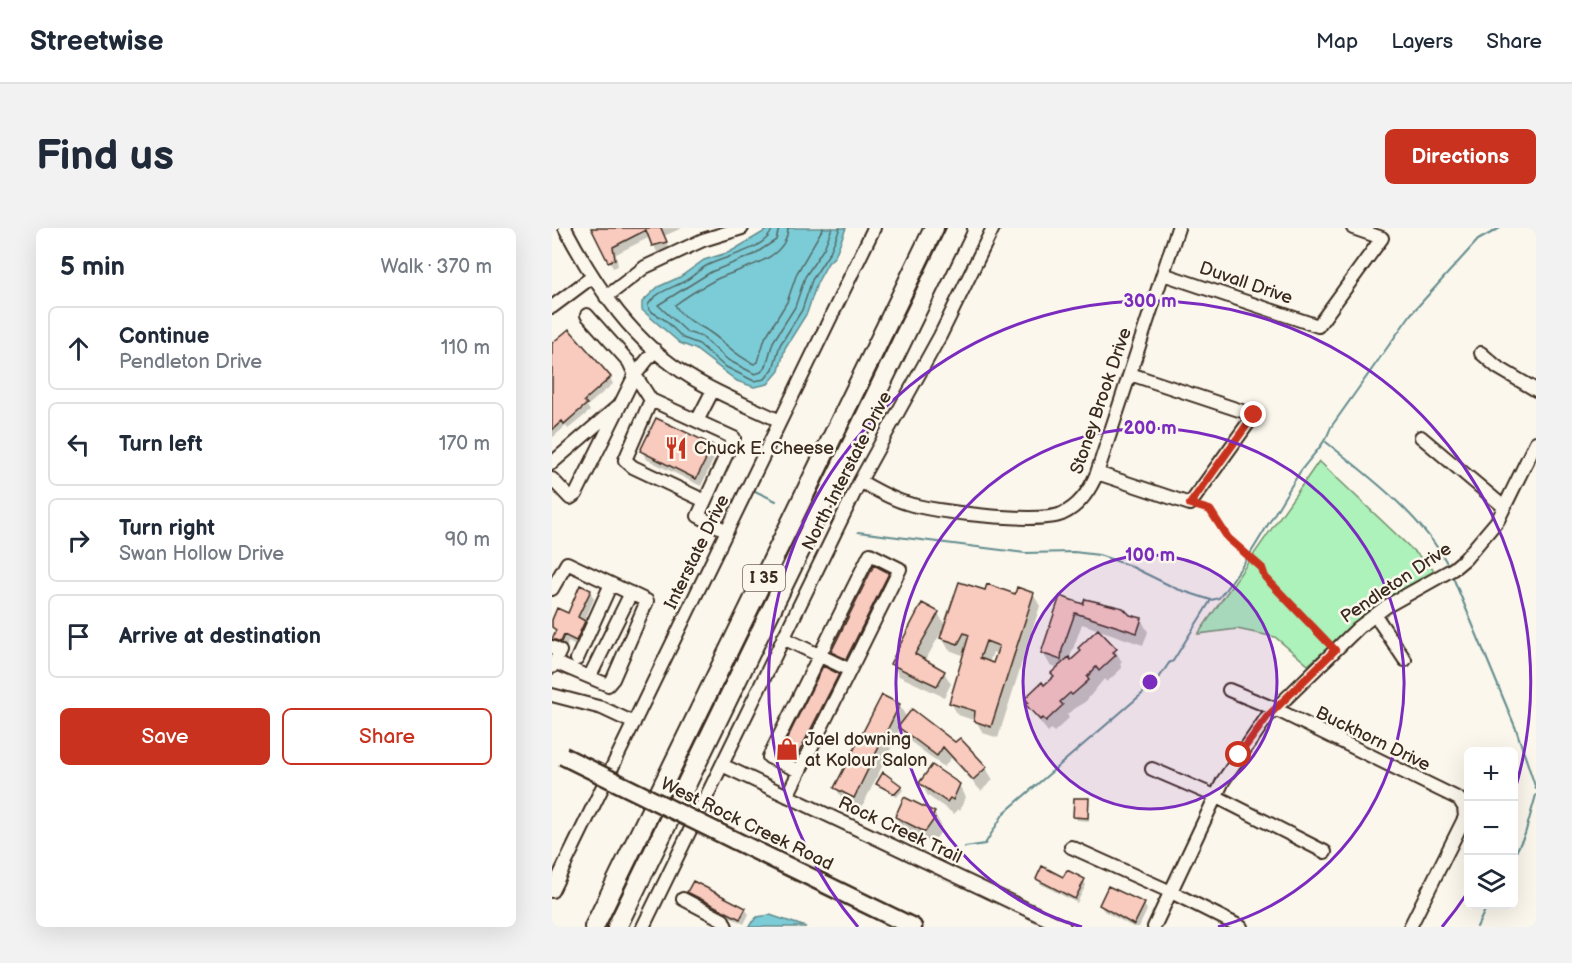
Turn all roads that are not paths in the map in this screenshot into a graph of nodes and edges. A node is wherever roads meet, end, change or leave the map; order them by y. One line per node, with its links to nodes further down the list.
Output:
1 (565, 228): 10 (street)
2 (742, 228): 11 (street)
3 (874, 228): 23 (street, Interstate Drive)
4 (934, 228): 60 (highway, I 35)
5 (957, 228): 61 (highway, I 35)
6 (993, 228): 29 (street, North Interstate Drive)
7 (1178, 228): 9 (street, Stoney Brook Drive)
8 (1353, 228): 9 (street, Duvall Drive)
9 (1163, 274): 16 (street, Stoney Brook Drive)
10 (592, 277): 11 (street); 12 (street)
11 (606, 297): 14 (street)
12 (552, 307)
13 (587, 315): 17 (street)
14 (655, 350): 17 (street); 18 (street)
15 (1481, 353): 19 (street)
16 (1130, 374): 27 (street, Stoney Brook Drive); 27 (street)
17 (635, 375): 20 (street); 21 (street)
18 (713, 390): 22 (street); 23 (street)
19 (1536, 390)
20 (651, 400): 22 (street); 30 (street)
21 (621, 404): 26 (street); 28 (street)
22 (698, 421): 30 (street)
23 (780, 421): 32 (street, Interstate Drive)
24 (1420, 437): 31 (street)
25 (1534, 451): 31 (street, Pendleton Drive)
26 (552, 463)
27 (1097, 473): 29 (street, Stoney Brook Drive)
28 (552, 479)
29 (860, 481): 37 (street, North Interstate Drive)
30 (705, 501): 32 (street)
31 (1504, 507): 36 (street, Pendleton Drive)
32 (727, 531): 48 (street, Interstate Drive)
33 (611, 584): 34 (street); 35 (street); 40 (street)
34 (552, 589)
35 (631, 593): 44 (street); 44 (street)
36 (1375, 615): 41 (street); 47 (street, Pendleton Drive)
37 (783, 638): 39 (street); 50 (street, North Interstate Drive)
38 (552, 647): 42 (street)
39 (819, 655): 43 (street); 43 (street); 52 (street)
40 (577, 659)
41 (1405, 660)
42 (553, 665): 44 (street)
43 (850, 670): 52 (street)
44 (590, 676)
45 (1229, 690): 47 (street)
46 (552, 695): 48 (street)
47 (1275, 709): 54 (street, Pendleton Drive); 68 (street, Buckhorn Drive)
48 (634, 723): 57 (street, Interstate Drive)
49 (557, 754): 64 (main road, West Rock Creek Road, bridge)
50 (722, 765): 53 (street, Rock Creek Trail); 62 (street, North Interstate Drive)
51 (1152, 769): 54 (street)
52 (799, 771): 53 (street)
53 (787, 796): 65 (street, Rock Creek Trail)
54 (1215, 796): 56 (street); 58 (street, Pendleton Drive)
55 (1071, 847): 58 (street)
56 (1325, 852)
57 (552, 891)
58 (1171, 892): 66 (street, Pendleton Drive); 67 (street)
59 (683, 899): 63 (street)
60 (594, 927)
61 (617, 927)
62 (643, 927)
63 (726, 927)
64 (913, 927)
65 (1064, 927)
66 (1154, 927)
67 (1241, 927)
68 (1410, 927)

